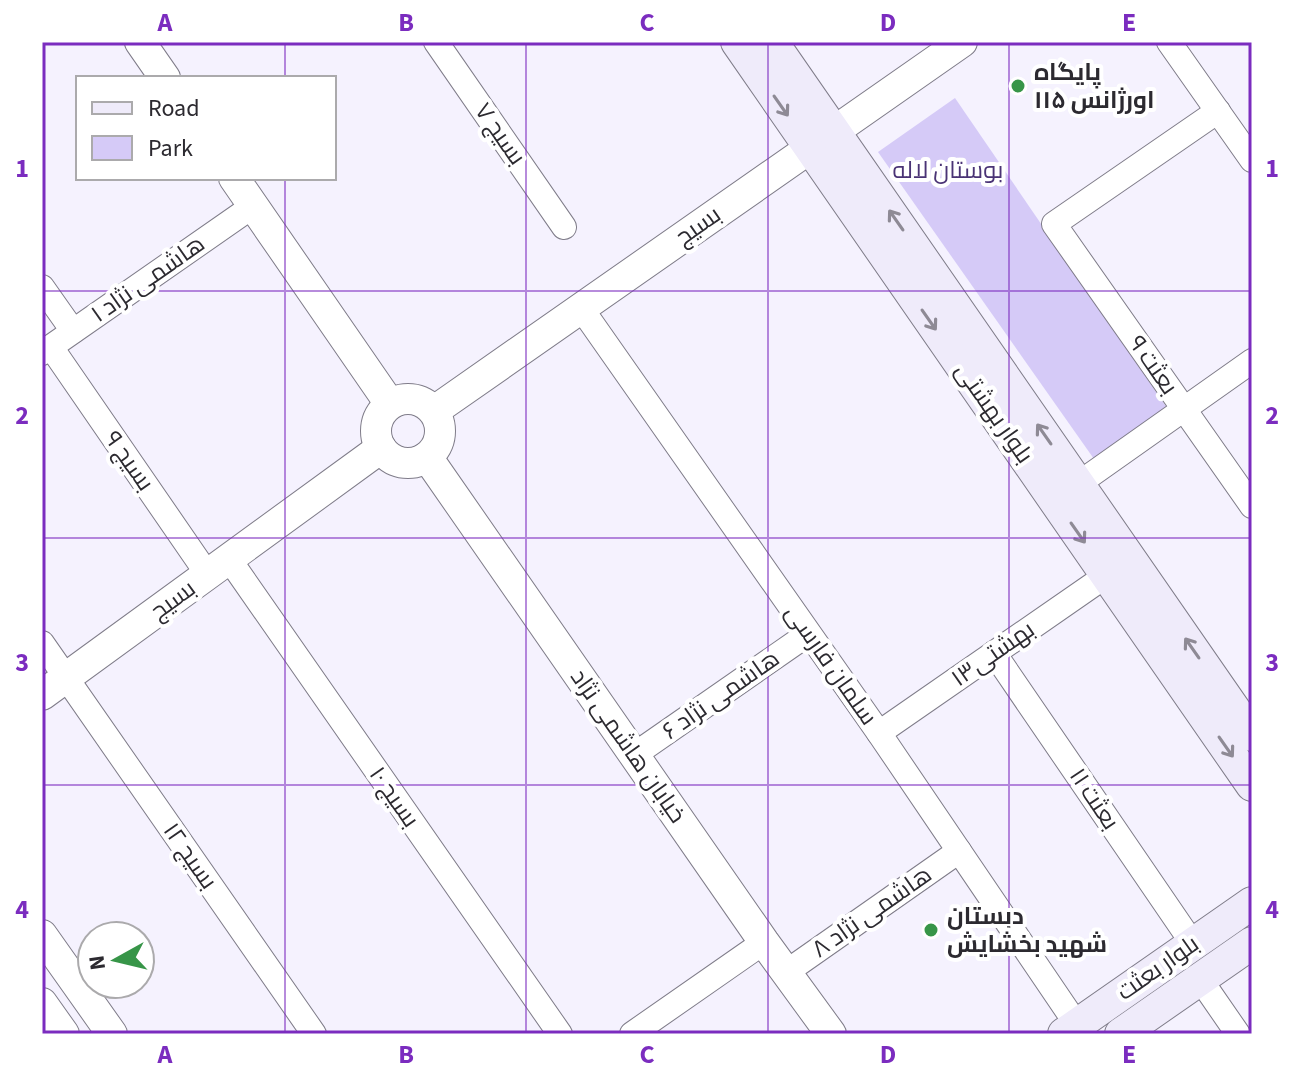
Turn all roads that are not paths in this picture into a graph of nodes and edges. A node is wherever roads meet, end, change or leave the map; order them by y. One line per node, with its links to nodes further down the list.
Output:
1 (140, 42): 7 (street)
2 (436, 42): 13 (street, بسیج ۷)
3 (737, 42): 9 (main road, بلوار بهشتی, one-way to 9)
4 (772, 42): 9 (main road, بلوار بهشتی)
5 (962, 42): 9 (street, بسیج)
6 (1169, 42): 8 (street)
7 (164, 76)
8 (1218, 111): 10 (street); 20 (street, بعثت ۹)
9 (822, 140): 15 (street, بسیج); 24 (main road, بلوار بهشتی, one-way to 9); 27 (main road, بلوار بهشتی, one-way to 27)
10 (1252, 160)
11 (235, 180): 12 (street)
12 (253, 206): 16 (street, هاشمی نژاد ۱); 19 (street)
13 (564, 227)
14 (42, 287): 16 (street)
15 (581, 308): 21 (street, بسیج); 28 (street, سلمان فارسی)
16 (73, 331): 17 (street, هاشمی نژاد ۱)
17 (46, 350): 26 (street, بسیج ۹)
18 (1252, 361): 20 (street)
19 (390, 404): 21 (street); 22 (street)
20 (1184, 409): 24 (street); 25 (street, بعثت ۹)
21 (434, 411): 23 (street)
22 (381, 448): 23 (street); 26 (street, بسیج)
23 (427, 457): 34 (street, خیابان هاشمی نژاد)
24 (1078, 484): 33 (main road, بلوار بهشتی, one-way to 24)
25 (1252, 506)
26 (218, 567): 31 (street, بسیج); 49 (street, بسیج ۱۰)
27 (1107, 575): 30 (street, بهشتی۱۳); 35 (main road, بلوار بهشتی, one-way to 35)
28 (808, 634): 32 (street, سلمان فارسی); 34 (street, هاشمی نژاد ۶)
29 (42, 643): 31 (street, بسیج ۱۲)
30 (994, 653): 32 (street, بهشتی۱۳); 41 (street, بعثت ۱۱)
31 (54, 686): 48 (street, بسیج ۱۲)
32 (879, 733): 36 (street, سلمان فارسی)
33 (1252, 735)
34 (634, 755): 39 (street, خیابان هاشمی نژاد)
35 (1252, 785)
36 (959, 851): 42 (street, هاشمی نژاد ۸); 45 (street, سلمان فارسی)
37 (1252, 903): 41 (main road, بلوار بعثت)
38 (42, 935): 47 (street)
39 (764, 942): 42 (street, خیابان هاشمی نژاد); 50 (street)
40 (1252, 943): 43 (main road, بلوار بعثت)
41 (1193, 944): 45 (main road, بلوار بعثت)
42 (785, 973): 51 (street, خیابان هاشمی نژاد)
43 (1200, 979): 52 (main road, بلوار بعثت); 53 (street)
44 (42, 1003): 46 (street)
45 (1071, 1030)
46 (64, 1034)
47 (112, 1034)
48 (314, 1034)
49 (560, 1034)
50 (632, 1034)
51 (831, 1034)
52 (1121, 1034)
53 (1238, 1034)

